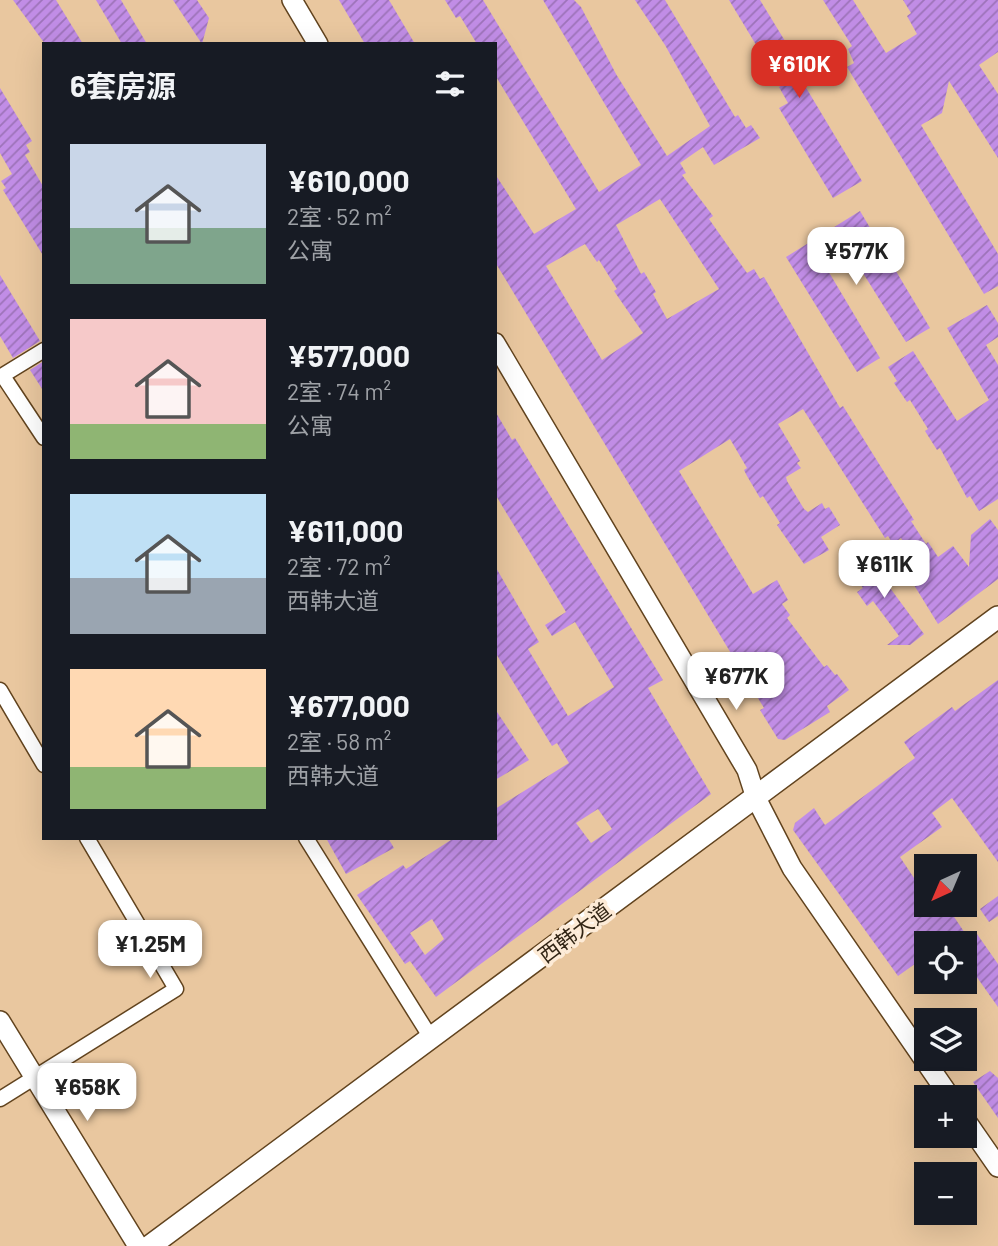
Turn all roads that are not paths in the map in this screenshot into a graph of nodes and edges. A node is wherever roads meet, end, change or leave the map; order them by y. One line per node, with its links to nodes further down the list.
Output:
1 (292, 0): 2 (street)
2 (317, 42)
3 (497, 346): 11 (street)
4 (42, 351): 5 (street)
5 (1, 377): 6 (street)
6 (42, 435)
7 (998, 617): 11 (main road, 西韩大道)
8 (998, 634): 11 (main road, 西韩大道)
9 (0, 690): 10 (street)
10 (42, 762)
11 (759, 804): 15 (main road, 西韩大道); 17 (street); 23 (main road, 西韩大道)
12 (88, 840): 16 (street)
13 (307, 840): 15 (street)
14 (0, 1021): 16 (street)
15 (431, 1038): 22 (main road, 西韩大道)
16 (34, 1077): 18 (street); 21 (street)
17 (942, 1085)
18 (0, 1099)
19 (977, 1137): 20 (street)
20 (998, 1167)
21 (138, 1246)
22 (150, 1246)
23 (172, 1246)

